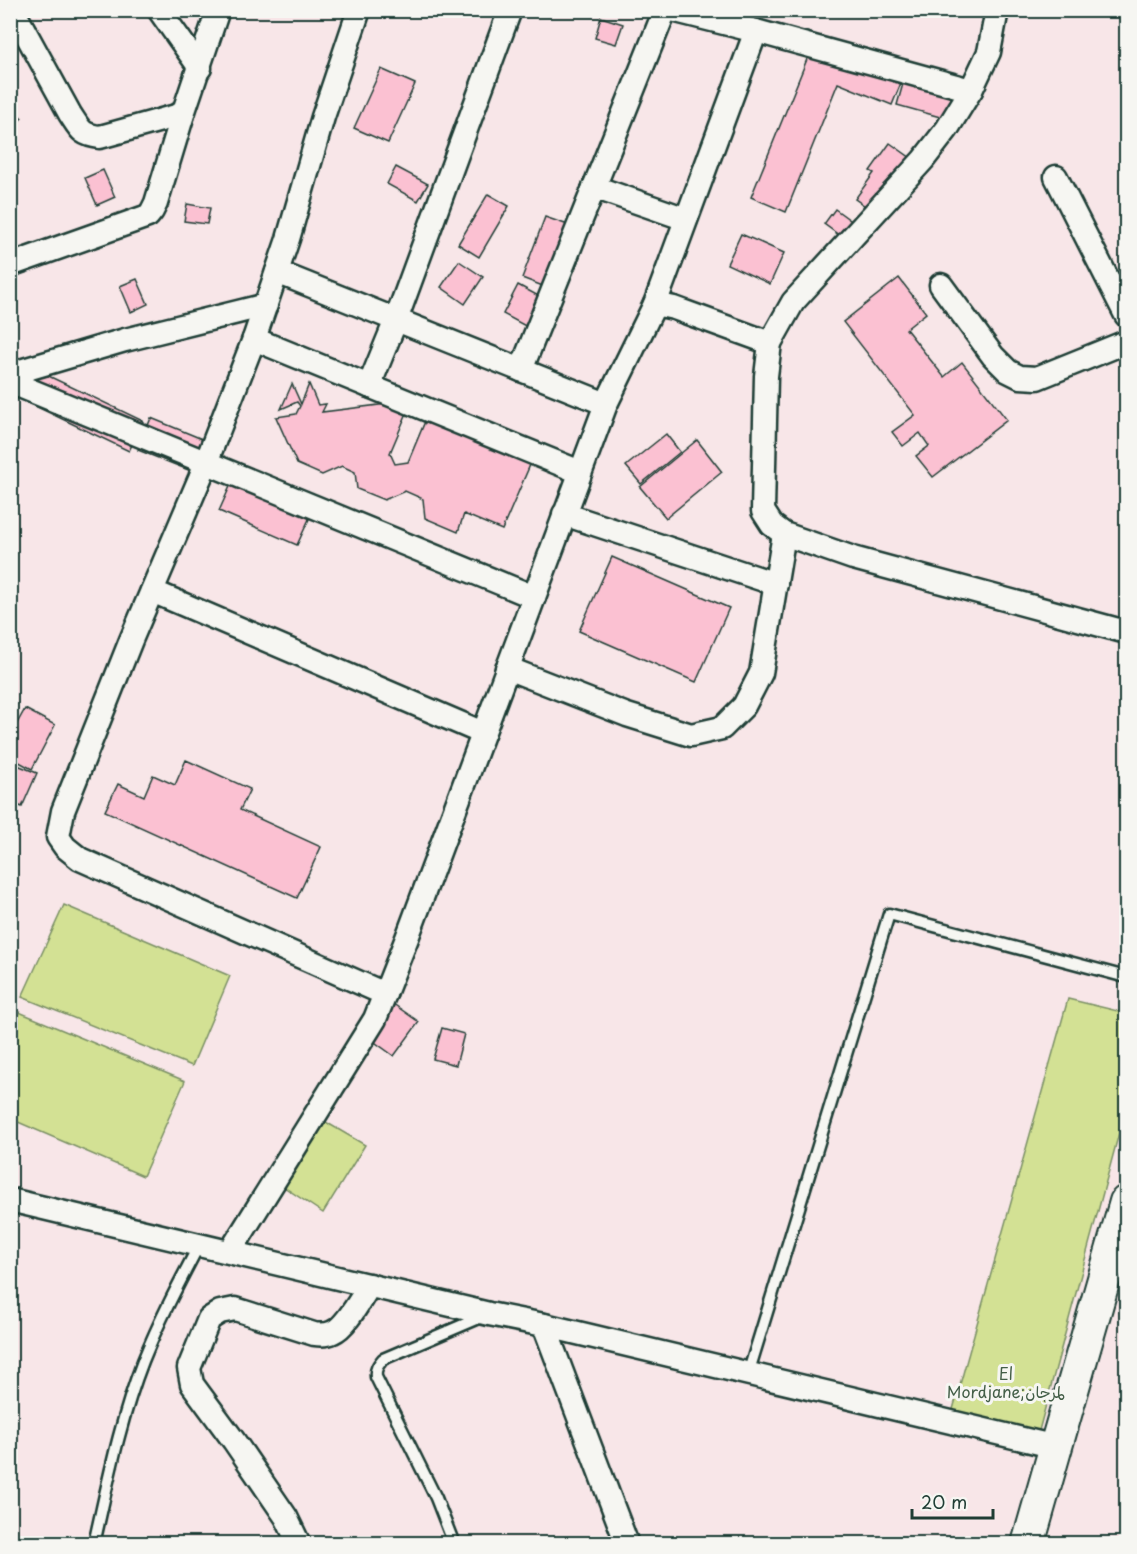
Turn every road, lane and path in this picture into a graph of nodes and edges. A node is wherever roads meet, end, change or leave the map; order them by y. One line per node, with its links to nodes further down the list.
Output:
1 (13, 10): 12 (street)
2 (159, 10): 10 (street)
3 (218, 10): 10 (street)
4 (358, 10): 17 (street)
5 (510, 10): 22 (street)
6 (665, 10): 14 (street)
7 (672, 10): 9 (street)
8 (997, 10): 11 (street)
9 (756, 32): 11 (street); 15 (street)
10 (200, 68): 12 (street)
11 (971, 90): 25 (street)
12 (183, 114): 16 (street)
13 (1056, 177): 21 (street)
14 (594, 188): 15 (street); 26 (street)
15 (686, 219): 19 (street)
16 (12, 262)
17 (277, 272): 20 (street); 22 (street)
18 (941, 285): 24 (street)
19 (655, 303): 25 (street); 30 (street)
20 (266, 305): 23 (street); 27 (street)
21 (1126, 315)
22 (396, 320): 26 (street); 29 (street)
23 (254, 339): 29 (street); 31 (street)
24 (1126, 342)
25 (770, 343): 34 (street)
26 (521, 370): 30 (street)
27 (10, 374)
28 (10, 382): 31 (street)
29 (369, 386): 32 (street)
30 (606, 404): 32 (street)
31 (206, 462): 36 (street); 37 (street)
32 (580, 472): 33 (street)
33 (564, 514): 35 (street); 37 (street)
34 (784, 534): 35 (street); 38 (street)
35 (776, 584): 39 (street)
36 (152, 591): 40 (street); 42 (street)
37 (534, 597): 39 (street)
38 (1126, 632)
39 (507, 668): 40 (street)
40 (483, 733): 42 (street)
41 (1126, 977): 50 (lane)
42 (385, 994): 46 (street)
43 (10, 1200): 45 (street)
44 (1126, 1202): 51 (main road)
45 (199, 1245): 46 (street); 52 (lane)
46 (230, 1252): 47 (street)
47 (370, 1285): 48 (street); 53 (street)
48 (489, 1314): 49 (street); 54 (lane)
49 (544, 1325): 50 (street); 55 (street)
50 (748, 1375): 51 (street)
51 (1056, 1447): 56 (main road)
52 (94, 1544)
53 (299, 1544)
54 (454, 1544)
55 (627, 1544)
56 (1028, 1544)

